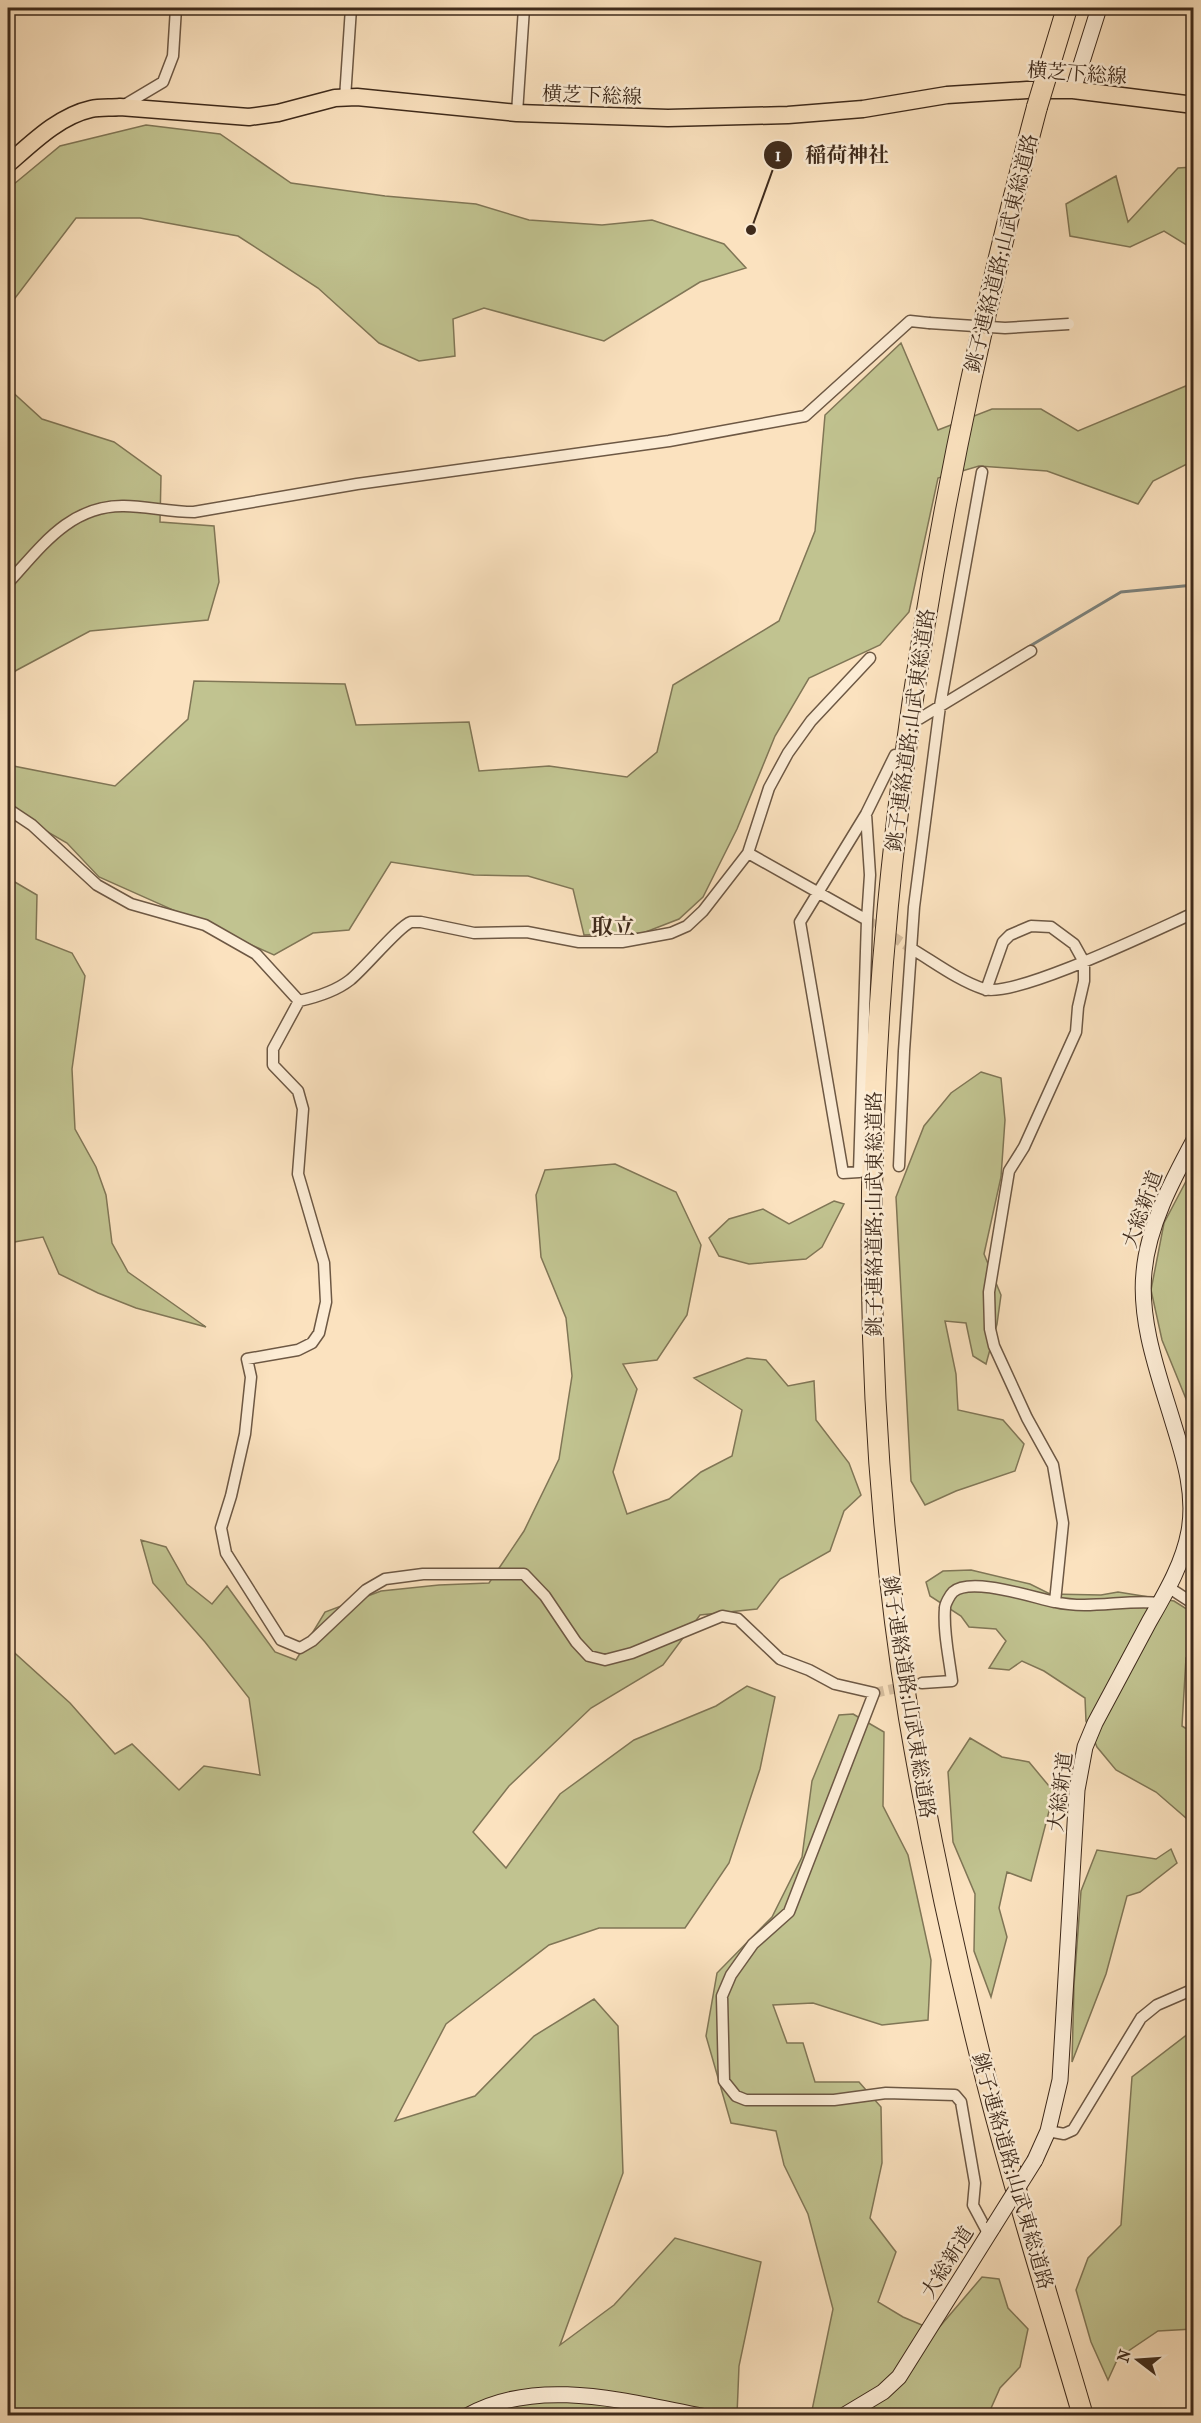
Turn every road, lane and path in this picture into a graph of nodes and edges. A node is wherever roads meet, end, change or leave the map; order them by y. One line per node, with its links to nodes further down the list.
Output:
1 (176, 8): 9 (street)
2 (351, 8): 7 (street)
3 (524, 8): 10 (street)
4 (1067, 8): 18 (highway, 銚子連絡道路;山武東総道路, bridge)
5 (1099, 8): 6 (street)
6 (1073, 90): 8 (main road, 横芝下総線); 10 (main road, 横芝下総線)
7 (345, 98): 9 (main road, 横芝下総線); 10 (main road, 横芝下総線)
8 (1194, 105)
9 (120, 107): 11 (main road, 横芝下総線)
10 (517, 113)
11 (8, 164)
12 (1069, 324): 14 (street, bridge)
13 (982, 472): 17 (street)
14 (8, 583)
15 (1031, 651): 17 (street)
16 (870, 658): 22 (street)
17 (939, 706): 18 (street); 26 (street)
18 (913, 719): 45 (highway, 銚子連絡道路;山武東総道路)
19 (895, 754): 21 (street)
20 (8, 809): 29 (street)
21 (866, 814): 23 (street); 25 (street)
22 (747, 854): 23 (street); 29 (street)
23 (817, 891): 25 (street); 25 (street)
24 (1194, 913): 27 (street)
25 (867, 920)
26 (912, 949): 28 (street); 31 (street)
27 (1084, 962): 28 (street); 28 (street); 33 (street)
28 (986, 990)
29 (299, 1001): 39 (street)
30 (1194, 1140): 32 (street, 大総新道)
31 (899, 1166)
32 (1168, 1587): 34 (street, 大総新道); 35 (street)
33 (1055, 1602): 34 (street); 36 (street)
34 (1160, 1603): 38 (street, 大総新道)
35 (1194, 1604)
36 (922, 1683)
37 (1193, 1986): 38 (street)
38 (1048, 2131): 39 (street, 大総新道, bridge)
39 (991, 2231): 44 (street, 大総新道)
40 (8, 2411): 41 (street)
41 (12, 2415)
42 (466, 2415): 43 (street)
43 (702, 2415)
44 (843, 2415)
45 (1083, 2415)

